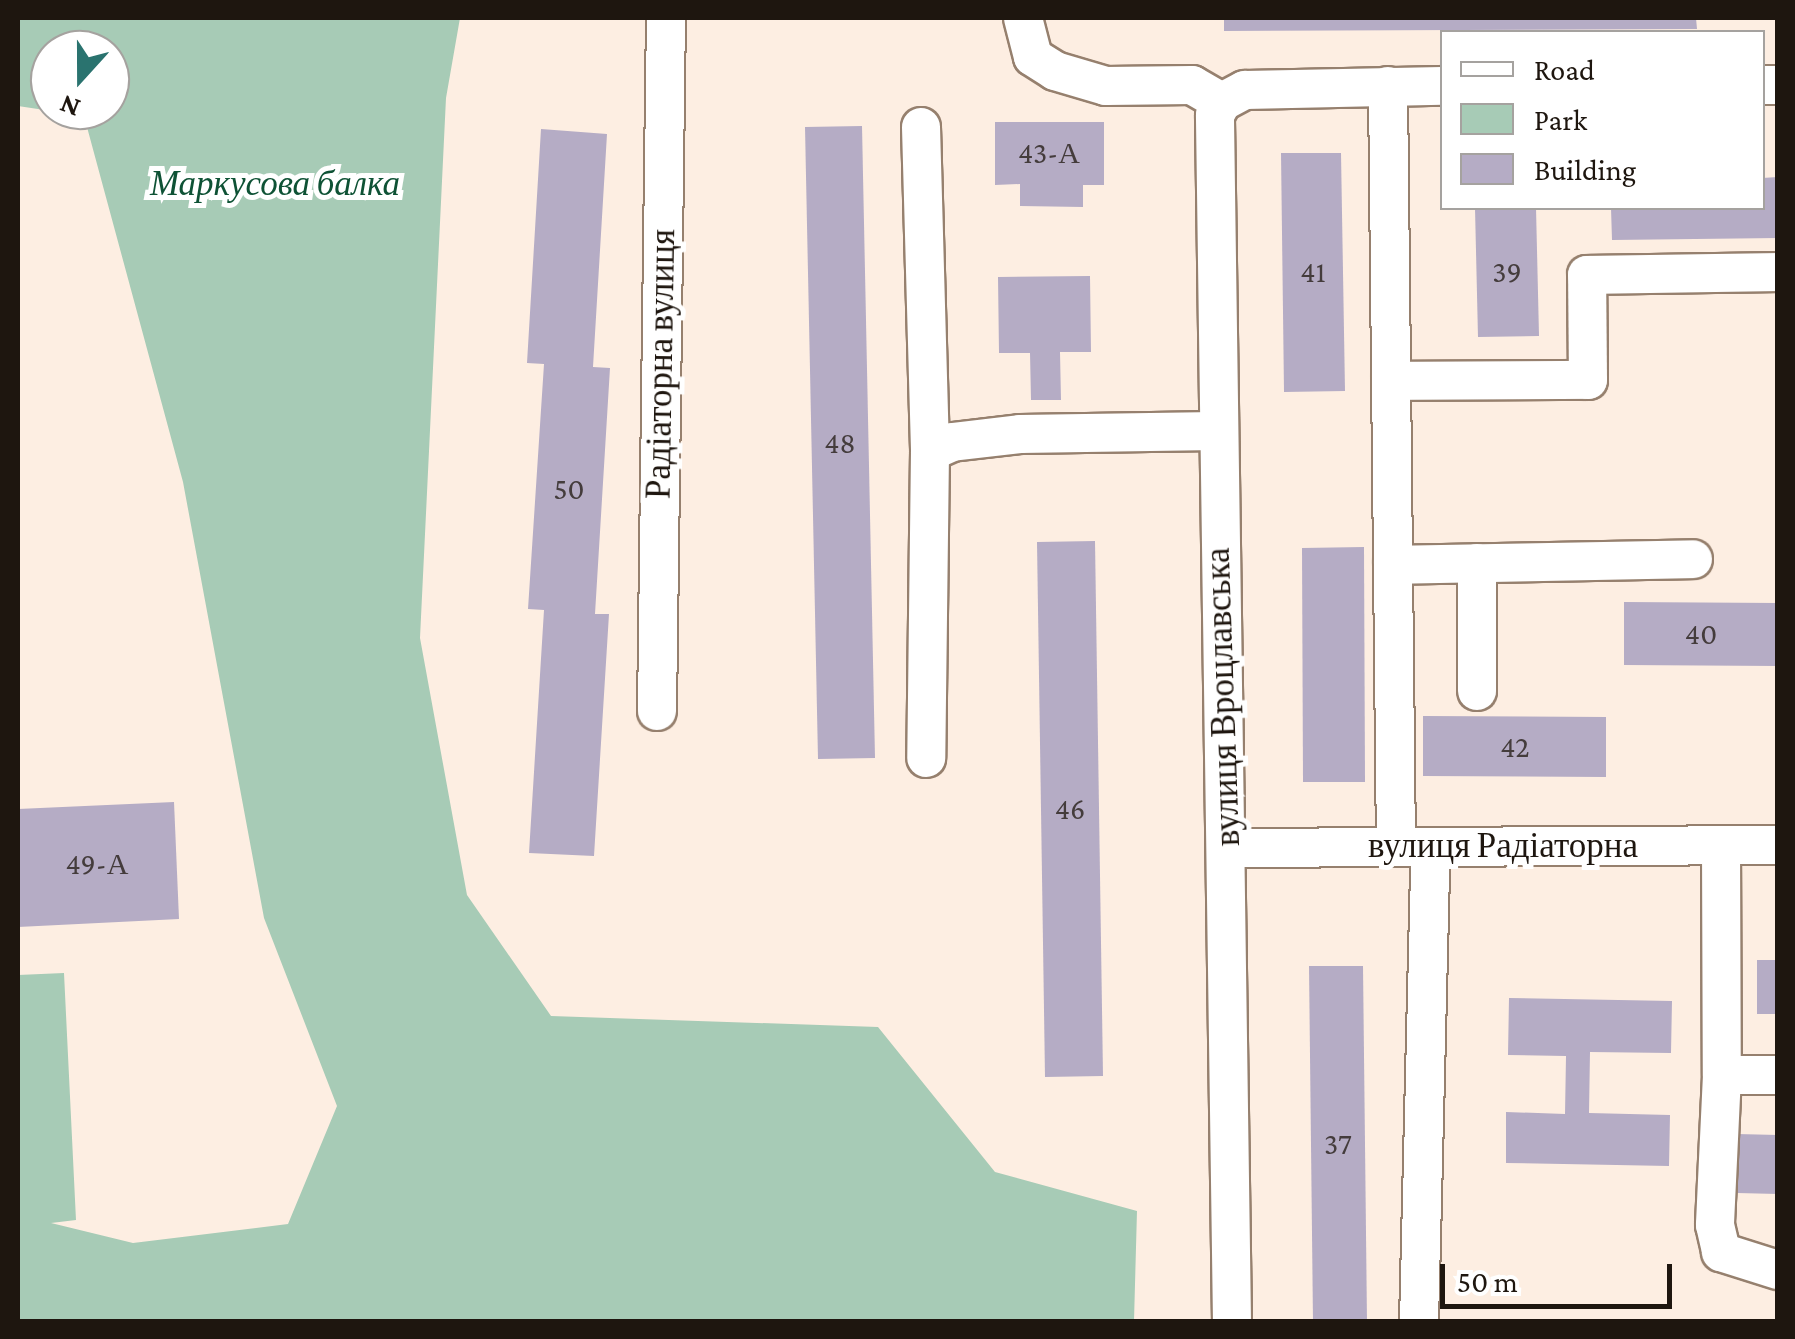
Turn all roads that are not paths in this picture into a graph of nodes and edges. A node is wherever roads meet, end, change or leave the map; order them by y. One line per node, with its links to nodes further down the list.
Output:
1 (666, 18): 15 (street, Радіаторна вулиця)
2 (1022, 18): 5 (street)
3 (1388, 86): 4 (street); 5 (street); 8 (street)
4 (1440, 86)
5 (1234, 96): 9 (street, вулиця Вроцлавська)
6 (921, 127): 10 (street)
7 (1778, 272): 8 (street)
8 (1391, 382): 13 (street)
9 (1216, 431): 10 (street); 20 (street, вулиця Вроцлавська)
10 (930, 452): 16 (street)
11 (1693, 559): 12 (street)
12 (1477, 563): 13 (street); 14 (street)
13 (1393, 565): 19 (street)
14 (1477, 691)
15 (657, 711)
16 (926, 758)
17 (1778, 845): 18 (street, вулиця Радіаторна)
18 (1721, 846): 19 (street, вулиця Радіаторна); 21 (street)
19 (1414, 847): 20 (street, вулиця Радіаторна); 25 (street)
20 (1228, 848): 24 (street, вулиця Вроцлавська)
21 (1722, 1075): 22 (street); 23 (street)
22 (1778, 1075)
23 (1778, 1270)
24 (1232, 1322)
25 (1419, 1322)

